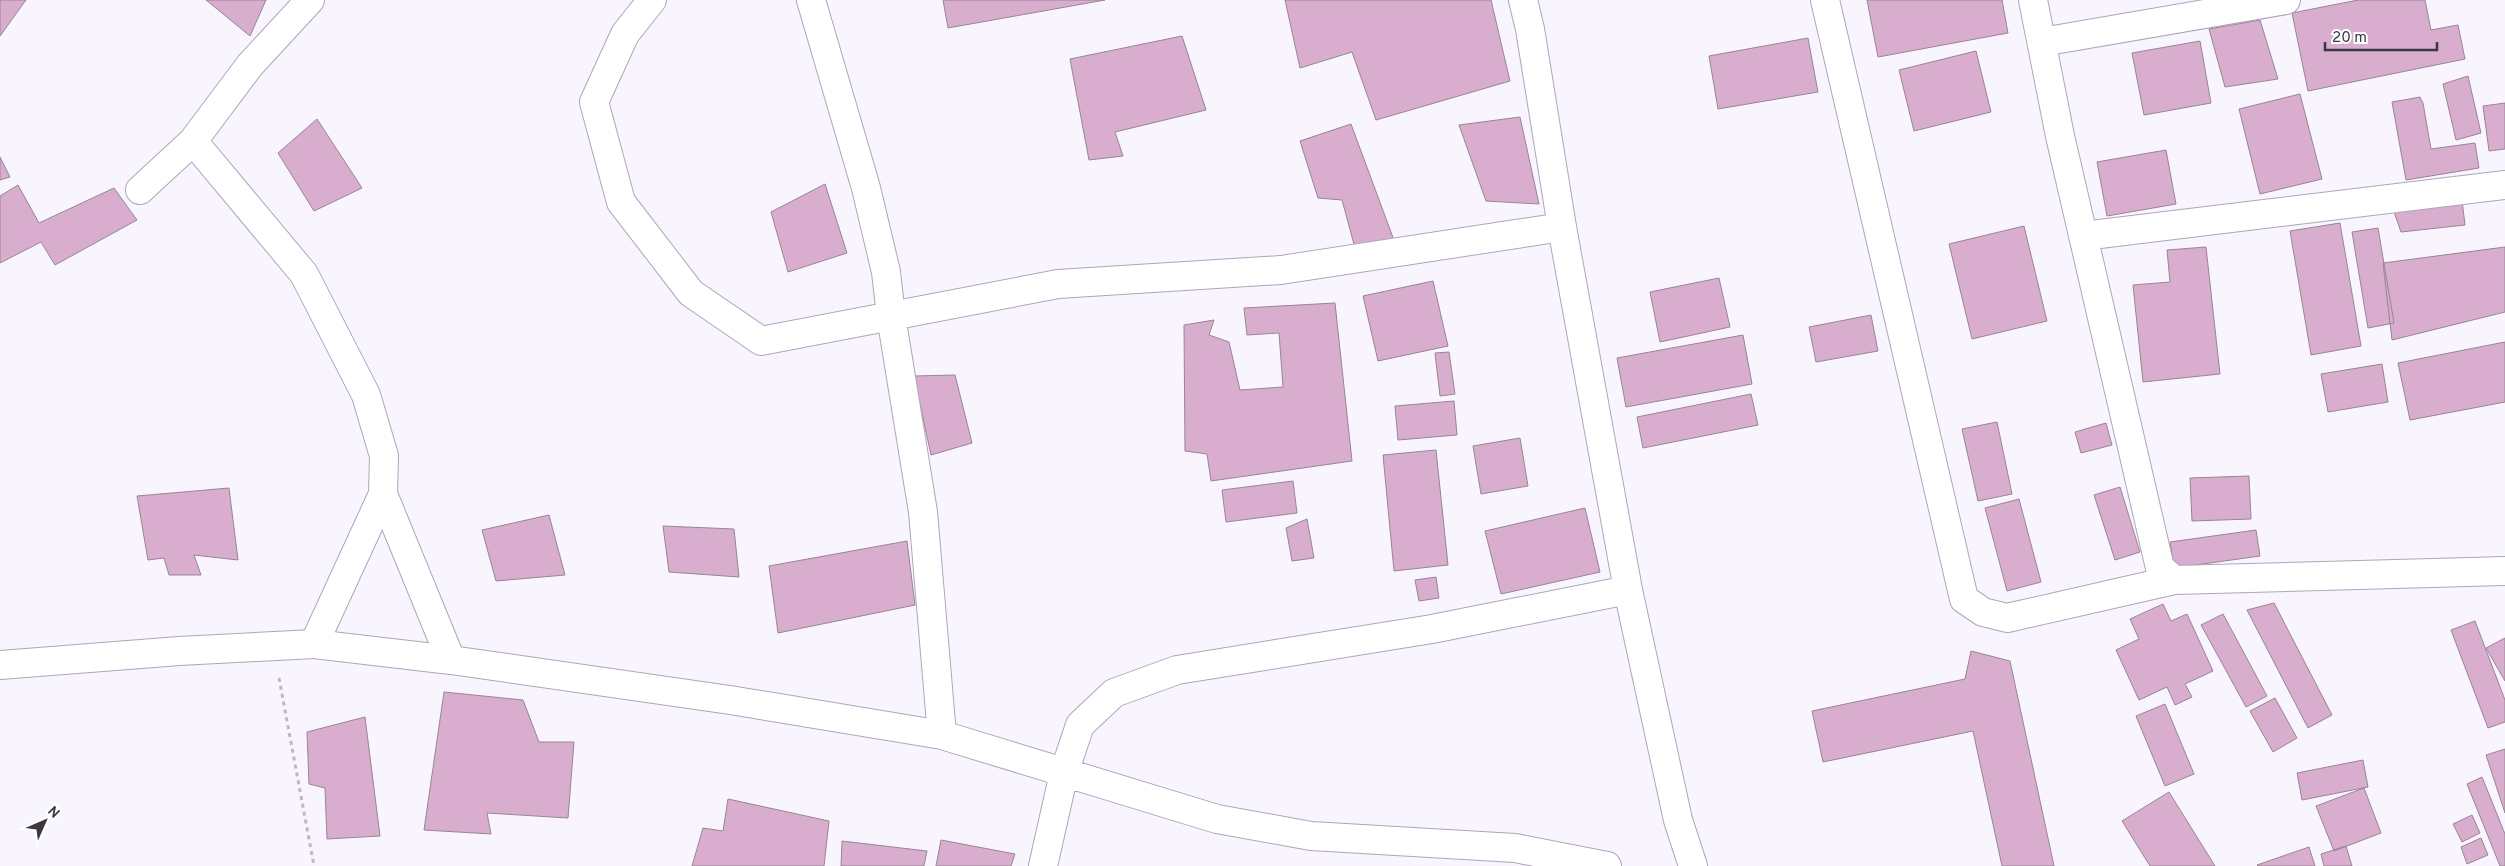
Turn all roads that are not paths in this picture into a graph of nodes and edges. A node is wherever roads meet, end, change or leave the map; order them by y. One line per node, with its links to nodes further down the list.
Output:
1 (310, 0): 9 (street)
2 (652, 0): 14 (street)
3 (811, 0): 14 (street)
4 (1523, 0): 12 (street)
5 (1825, 0): 17 (street)
6 (2033, 0): 8 (street)
7 (2286, 0): 8 (street)
8 (2042, 42): 13 (street)
9 (193, 141): 11 (street); 15 (street)
10 (2505, 185): 13 (street)
11 (140, 190)
12 (1562, 226): 14 (street); 18 (street)
13 (2084, 236): 17 (street)
14 (891, 316): 22 (street)
15 (383, 494): 19 (street); 20 (street)
16 (2505, 571): 17 (street)
17 (2174, 580)
18 (1628, 590): 23 (street); 26 (street)
19 (314, 644): 20 (street); 21 (street)
20 (451, 660): 22 (street)
21 (0, 665)
22 (942, 735): 23 (street)
23 (1064, 774): 24 (street); 25 (street)
24 (1043, 866)
25 (1607, 866)
26 (1693, 866)

